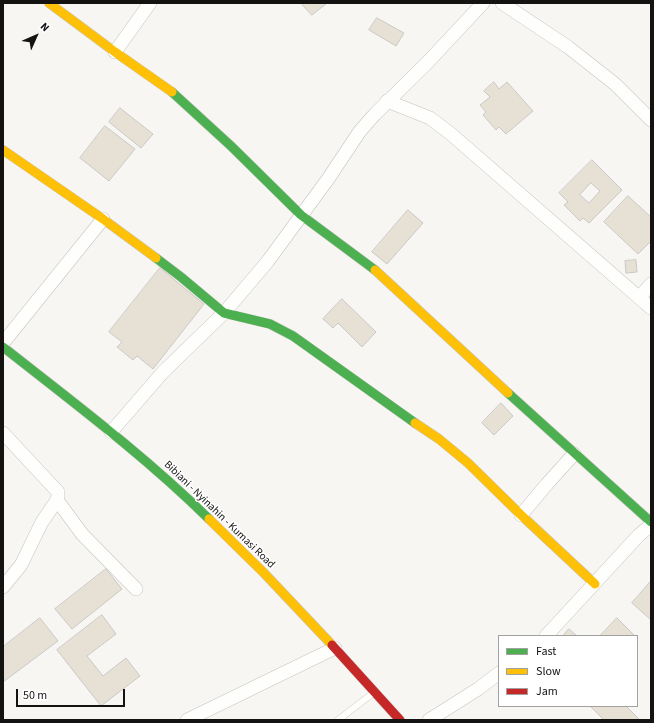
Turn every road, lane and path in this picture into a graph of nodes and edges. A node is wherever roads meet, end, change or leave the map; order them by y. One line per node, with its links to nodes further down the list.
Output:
1 (49, 3): 5 (street)
2 (150, 3): 5 (street)
3 (483, 3): 6 (street)
4 (502, 3): 7 (street)
5 (115, 52): 9 (street)
6 (387, 101): 9 (street); 12 (street)
7 (651, 120)
8 (3, 150): 10 (street)
9 (301, 215): 14 (street); 19 (street)
10 (103, 219): 14 (street); 15 (street)
11 (651, 284): 12 (street)
12 (639, 298): 13 (street)
13 (651, 308)
14 (224, 313): 17 (street); 21 (street)
15 (3, 343)
16 (3, 346): 17 (street, Bibiani - Nyinahin - Kumasi Road)
17 (111, 432): 27 (street, Bibiani - Nyinahin - Kumasi Road)
18 (3, 433): 20 (street)
19 (574, 454): 21 (street); 22 (street)
20 (57, 500): 24 (street); 25 (street)
21 (521, 515): 23 (street)
22 (651, 523): 23 (street)
23 (595, 584): 26 (street)
24 (3, 587)
25 (136, 589)
26 (547, 635)
27 (335, 648): 29 (street, Bibiani - Nyinahin - Kumasi Road); 30 (street)
28 (498, 674): 33 (street)
29 (375, 691): 31 (lane); 32 (street, Bibiani - Nyinahin - Kumasi Road)
30 (187, 720)
31 (338, 720)
32 (400, 720)
33 (429, 720)

